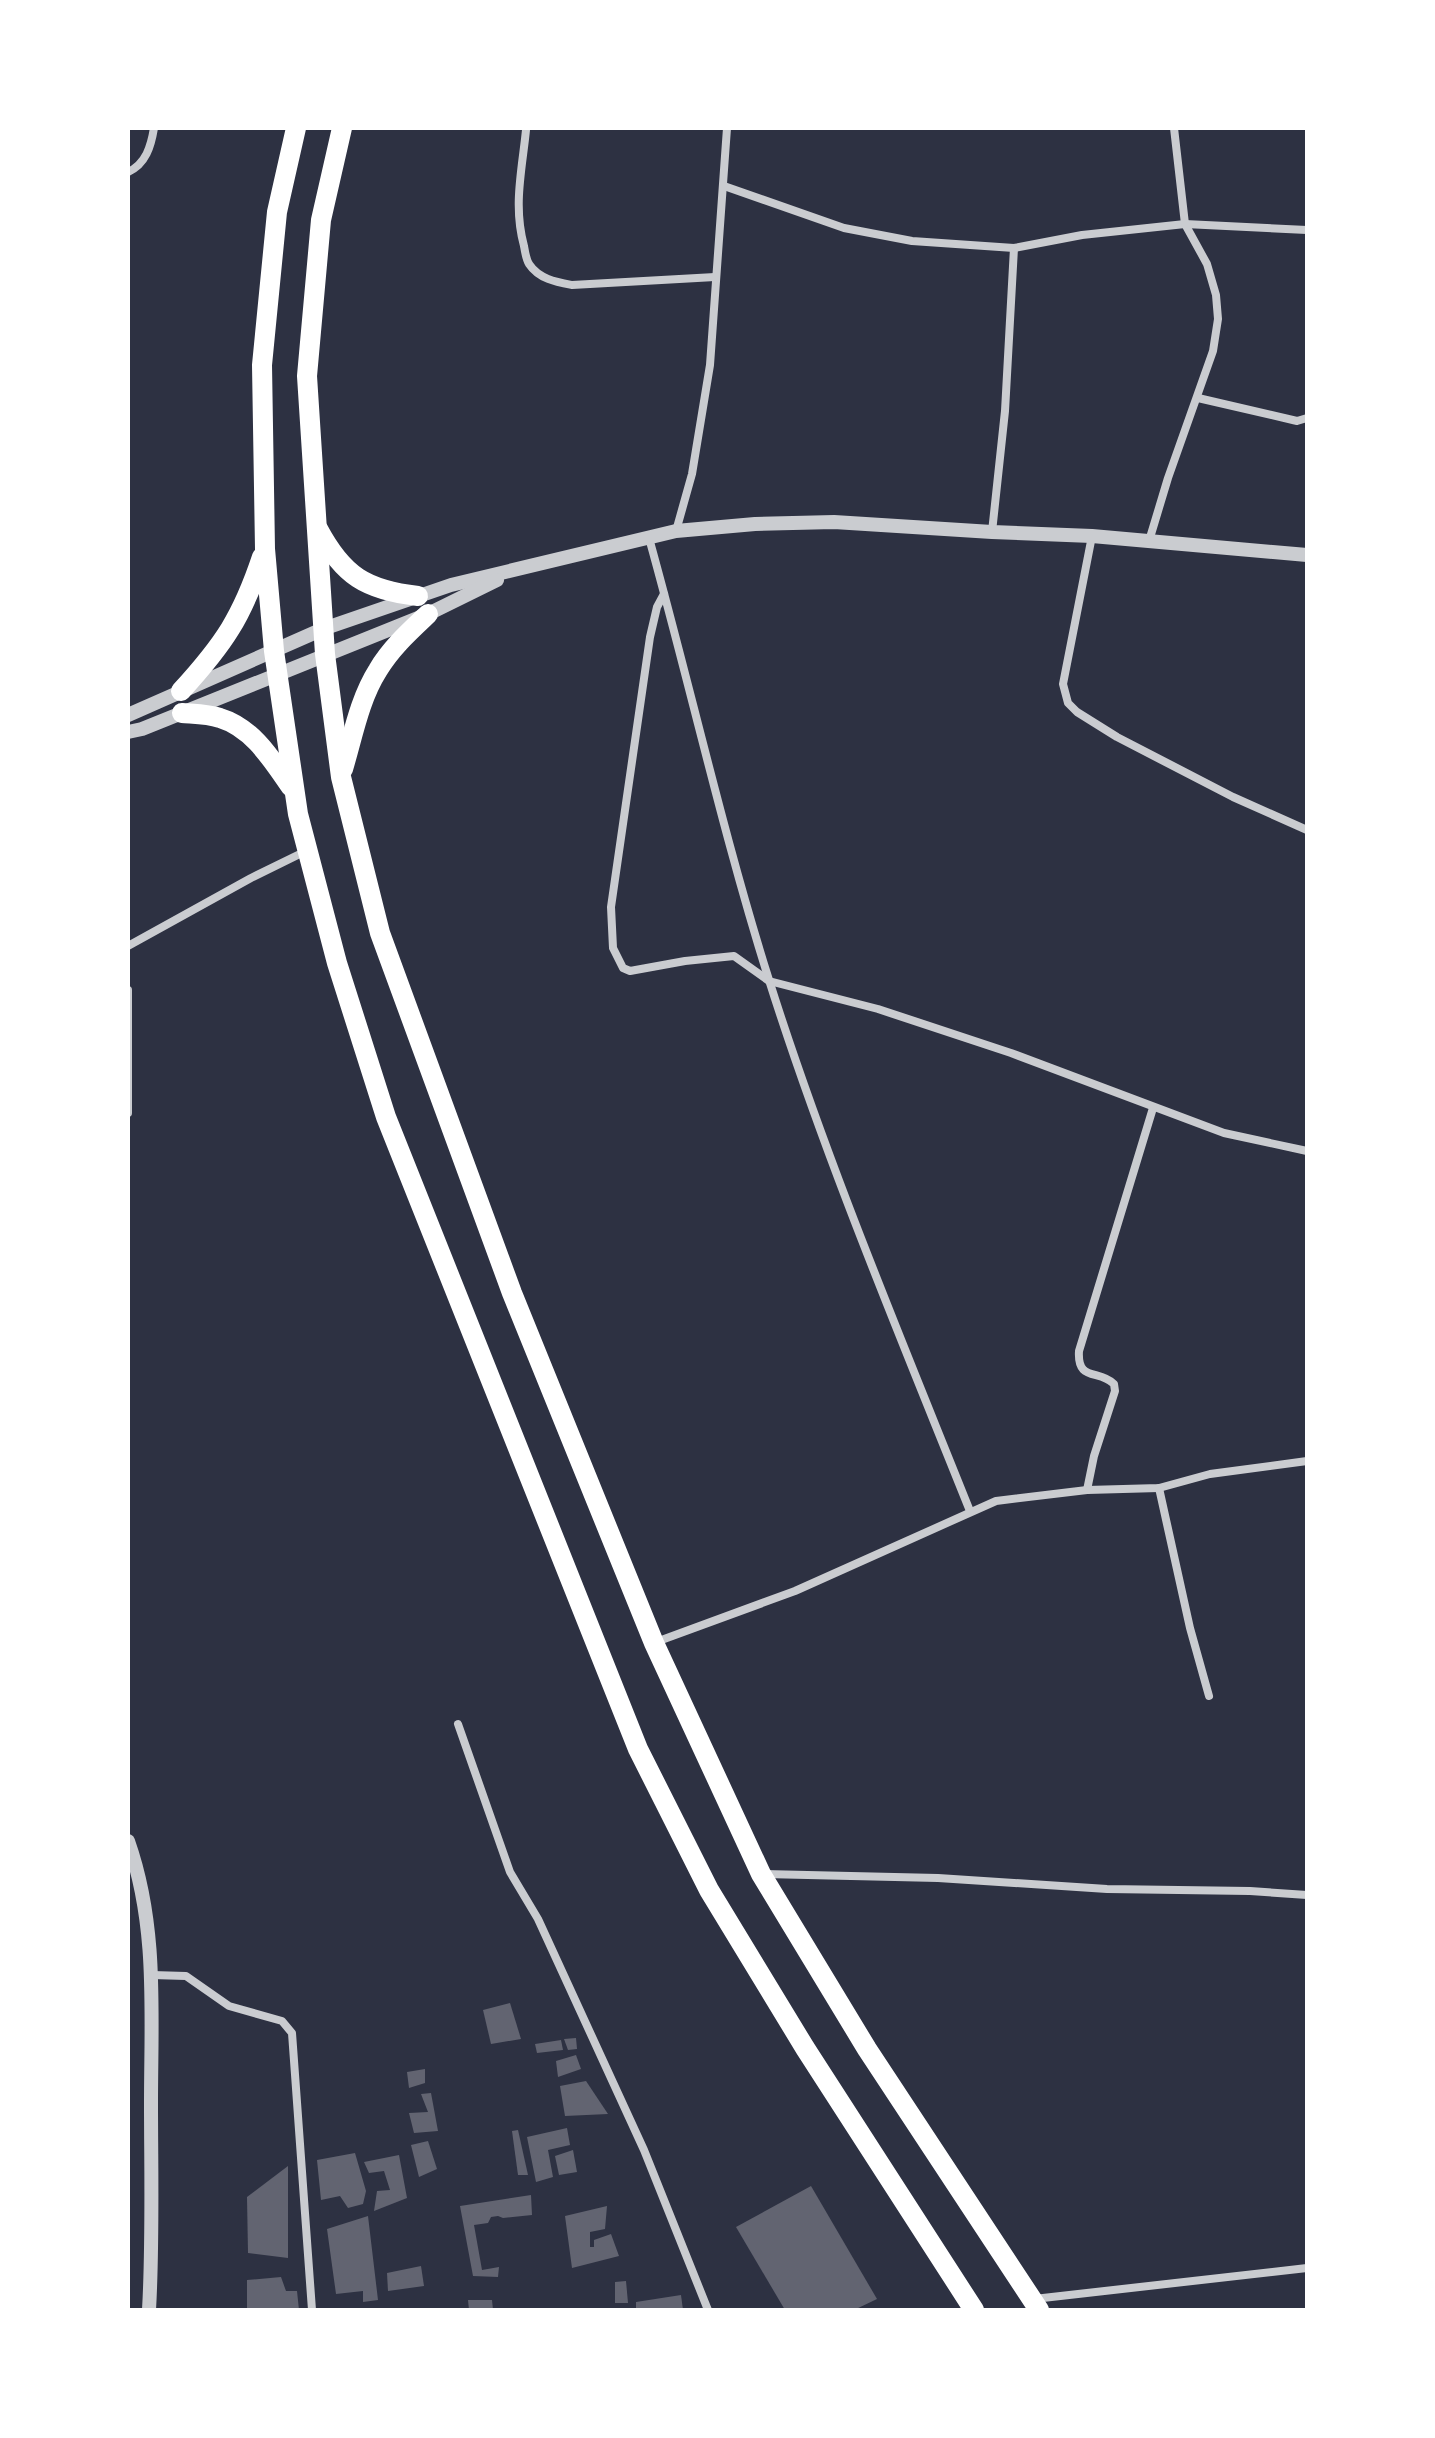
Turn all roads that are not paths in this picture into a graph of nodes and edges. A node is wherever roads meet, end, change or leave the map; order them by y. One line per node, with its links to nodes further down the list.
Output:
1 (154, 128): 7 (street)
2 (296, 128): 21 (main road)
3 (342, 128): 15 (main road)
4 (727, 128): 8 (street)
5 (1174, 128): 9 (street)
6 (526, 130): 12 (street)
7 (128, 172)
8 (724, 186): 11 (street); 12 (street)
9 (1185, 224): 10 (street); 11 (street); 13 (street)
10 (1307, 230)
11 (1014, 248): 17 (street)
12 (715, 277): 16 (street)
13 (1198, 398): 14 (street); 20 (street)
14 (1307, 418)
15 (315, 524): 24 (main road); 25 (main road)
16 (676, 531): 17 (street); 19 (street)
17 (992, 532): 18 (street)
18 (1092, 536): 20 (street); 35 (street)
19 (649, 538): 23 (street); 24 (street)
20 (1149, 541): 22 (street)
21 (265, 549): 26 (main road); 29 (main road)
22 (1307, 555)
23 (664, 594): 38 (street); 38 (street)
24 (423, 605): 25 (street); 27 (street); 33 (main road)
25 (323, 629): 26 (street); 27 (main road)
26 (274, 651): 28 (main road); 29 (street)
27 (325, 654): 28 (street); 33 (main road)
28 (277, 674): 30 (street); 34 (main road)
29 (181, 691): 31 (street)
30 (182, 713): 32 (street); 34 (main road)
31 (128, 715)
32 (128, 732)
33 (341, 777): 47 (main road)
34 (294, 791): 36 (main road)
35 (1307, 830)
36 (306, 851): 37 (street); 60 (main road)
37 (128, 946)
38 (769, 981): 40 (street); 46 (street)
39 (128, 990): 41 (street)
40 (1153, 1108): 42 (street); 45 (street)
41 (128, 1113)
42 (1307, 1151)
43 (1307, 1461): 44 (street)
44 (1159, 1488): 45 (street); 48 (street)
45 (1087, 1490): 46 (street)
46 (970, 1511): 47 (street)
47 (654, 1643): 52 (main road)
48 (1209, 1696)
49 (458, 1724): 59 (street)
50 (128, 1841): 51 (street)
51 (133, 1868): 54 (street)
52 (761, 1874): 53 (street); 56 (main road)
53 (1307, 1895)
54 (152, 1975): 57 (street); 58 (street)
55 (1307, 2268): 56 (street)
56 (1036, 2305)
57 (149, 2310)
58 (312, 2310)
59 (708, 2310)
60 (974, 2310)

